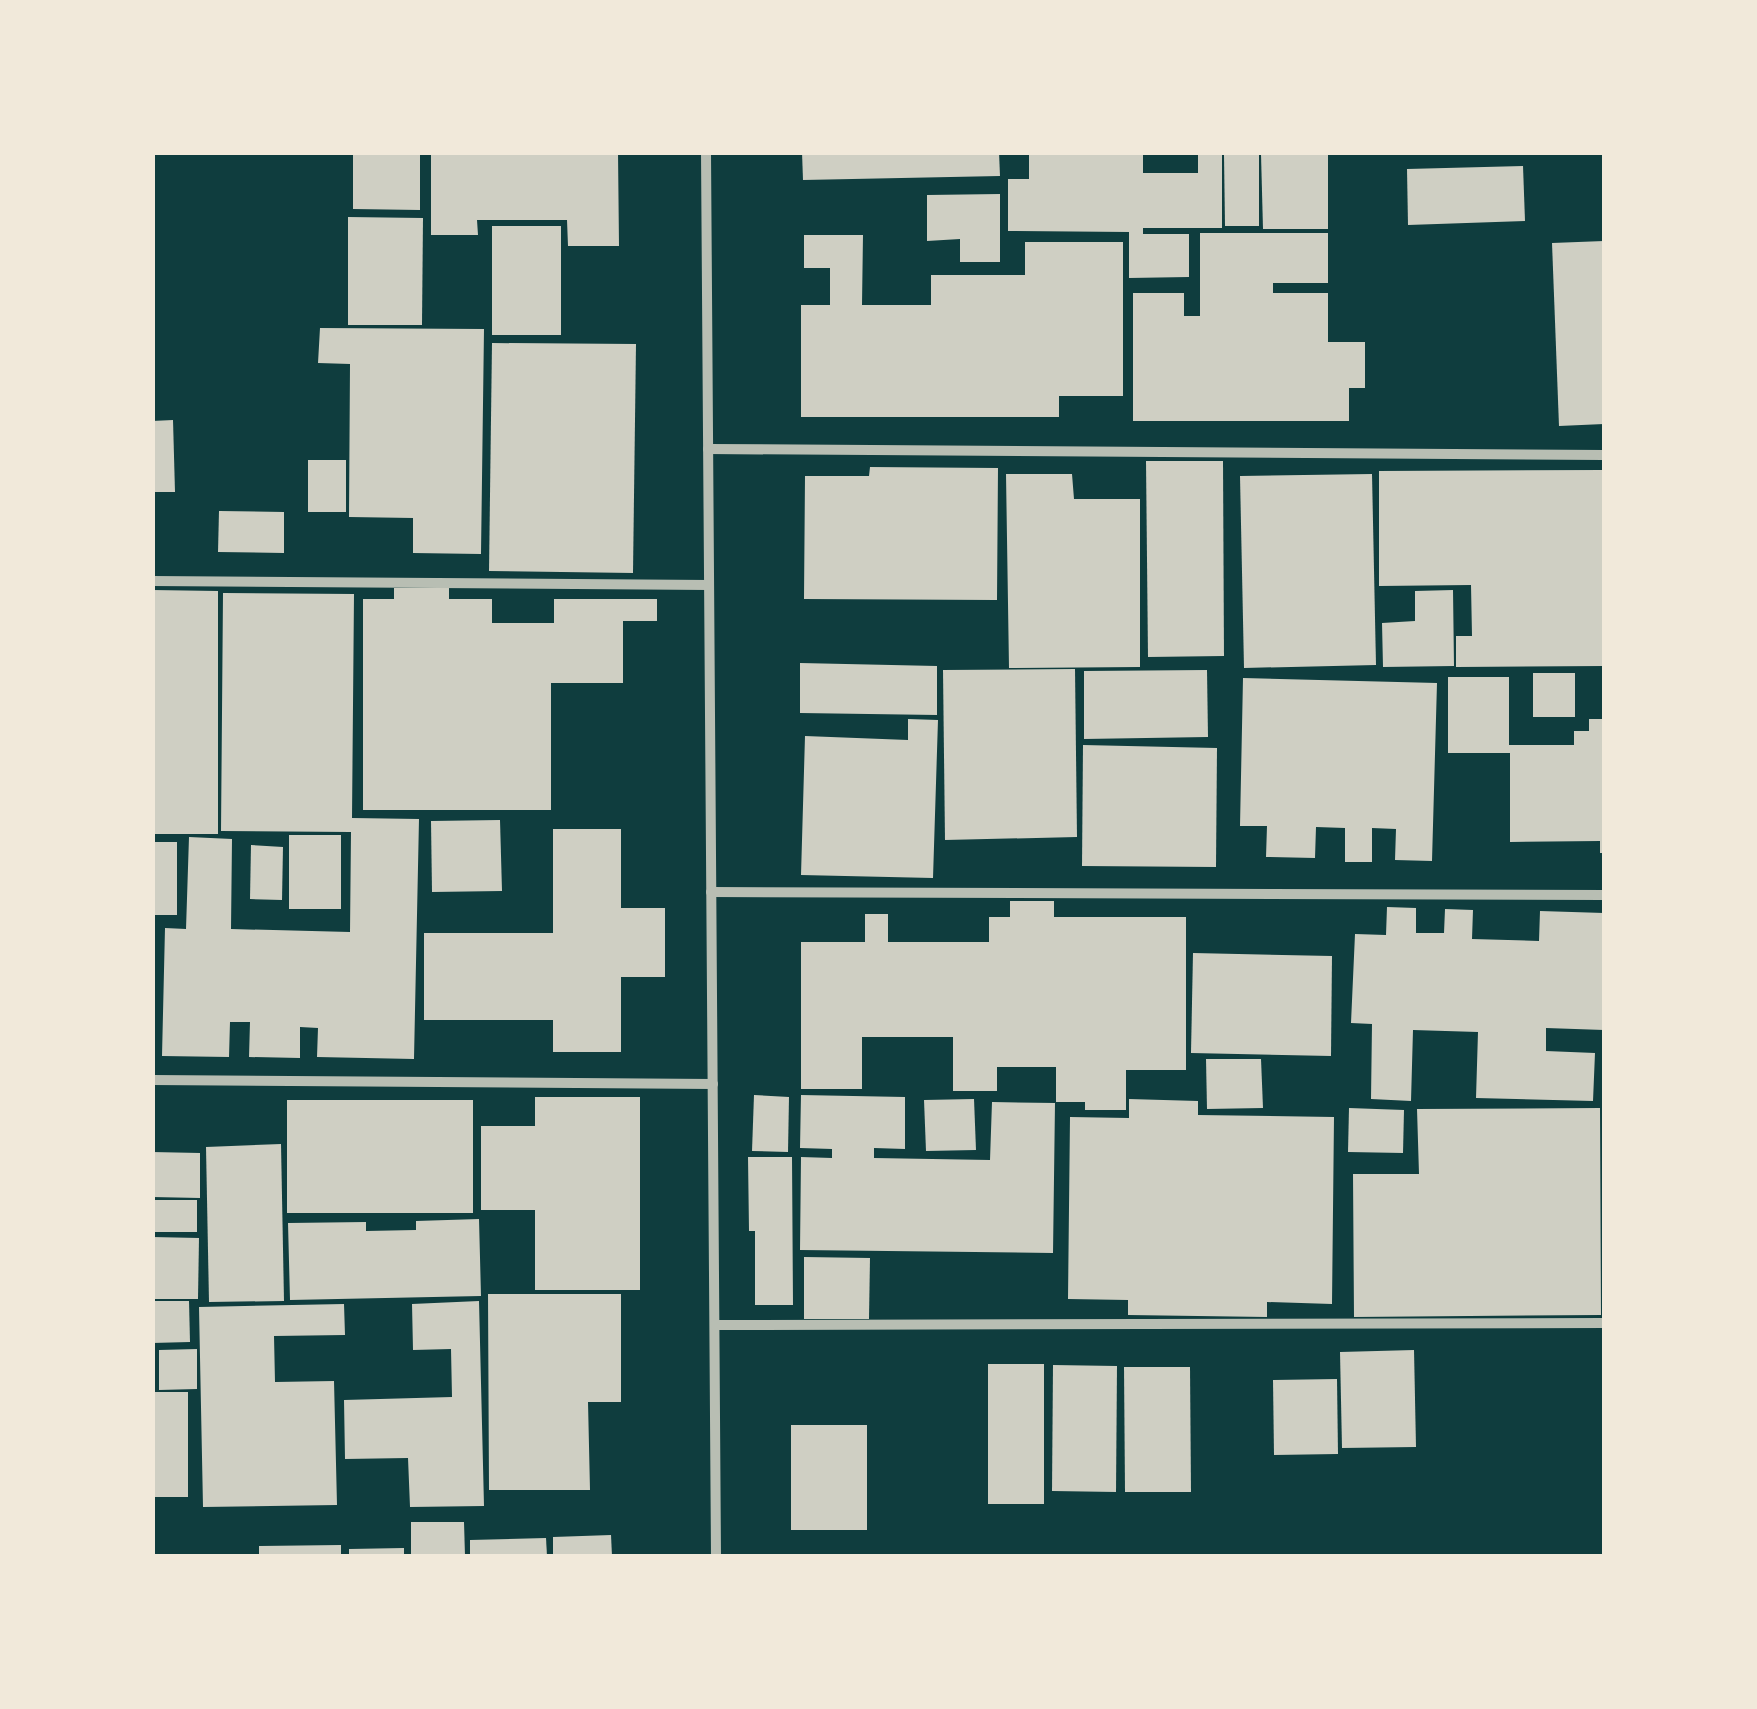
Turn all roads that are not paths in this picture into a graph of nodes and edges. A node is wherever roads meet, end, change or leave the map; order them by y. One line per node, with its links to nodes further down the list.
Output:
1 (706, 152): 2 (street)
2 (708, 448): 3 (street); 5 (street)
3 (1604, 455)
4 (152, 581): 5 (street)
5 (709, 585): 6 (street)
6 (712, 892): 7 (street); 9 (street)
7 (1604, 894)
8 (152, 1080): 9 (street)
9 (712, 1084): 11 (street)
10 (1604, 1323): 11 (street)
11 (715, 1325): 12 (street)
12 (716, 1556)

